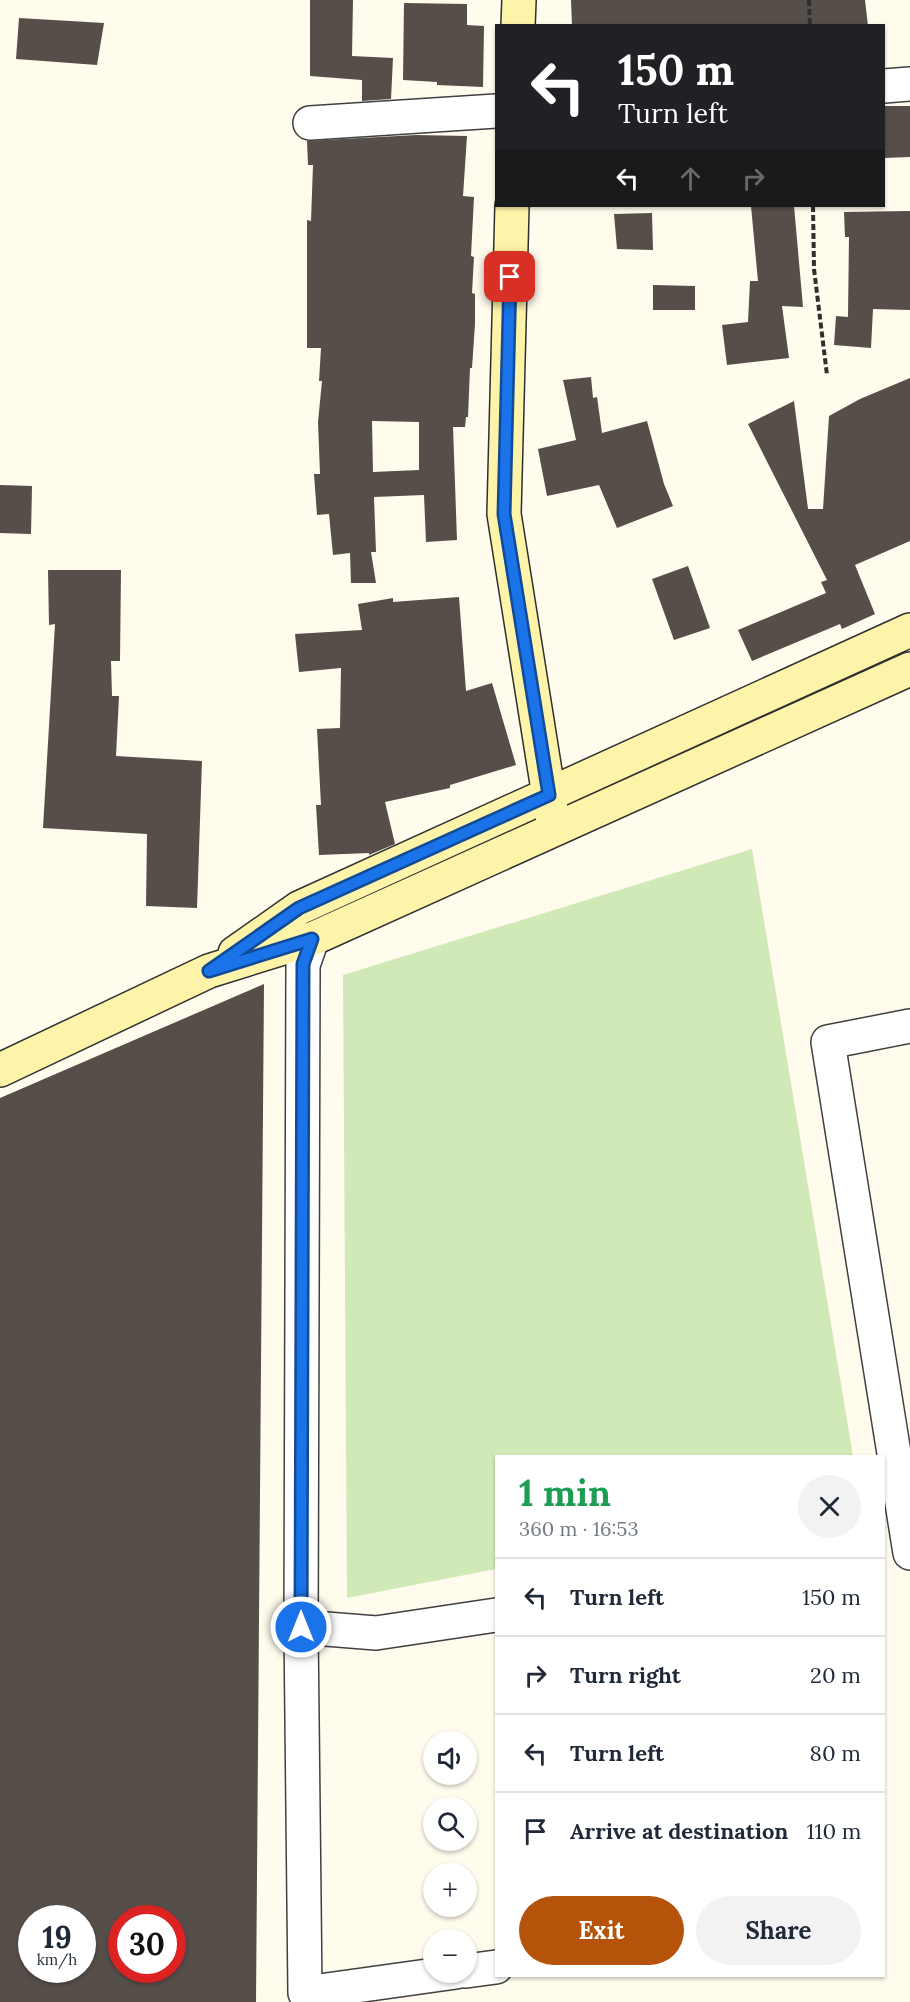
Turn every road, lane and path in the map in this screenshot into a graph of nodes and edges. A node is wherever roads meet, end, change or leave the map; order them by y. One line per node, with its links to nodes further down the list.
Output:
1 (519, 0): 3 (street)
2 (809, 0): 4 (path)
3 (518, 24)
4 (810, 24)
5 (910, 84): 6 (street)
6 (885, 86)
7 (495, 111): 8 (street)
8 (310, 123)
9 (512, 207): 14 (street)
10 (813, 207): 11 (path)
11 (827, 375)
12 (910, 630): 14 (street)
13 (910, 669): 15 (street)
14 (549, 795): 15 (street); 17 (street)
15 (555, 829): 16 (street)
16 (312, 939): 17 (street); 22 (street)
17 (209, 971): 19 (street)
18 (910, 1026): 20 (street)
19 (0, 1070)
20 (900, 1535)
21 (495, 1615): 22 (street)
22 (301, 1627): 25 (street)
23 (495, 1967): 24 (street)
24 (477, 1970)
25 (423, 1977)

